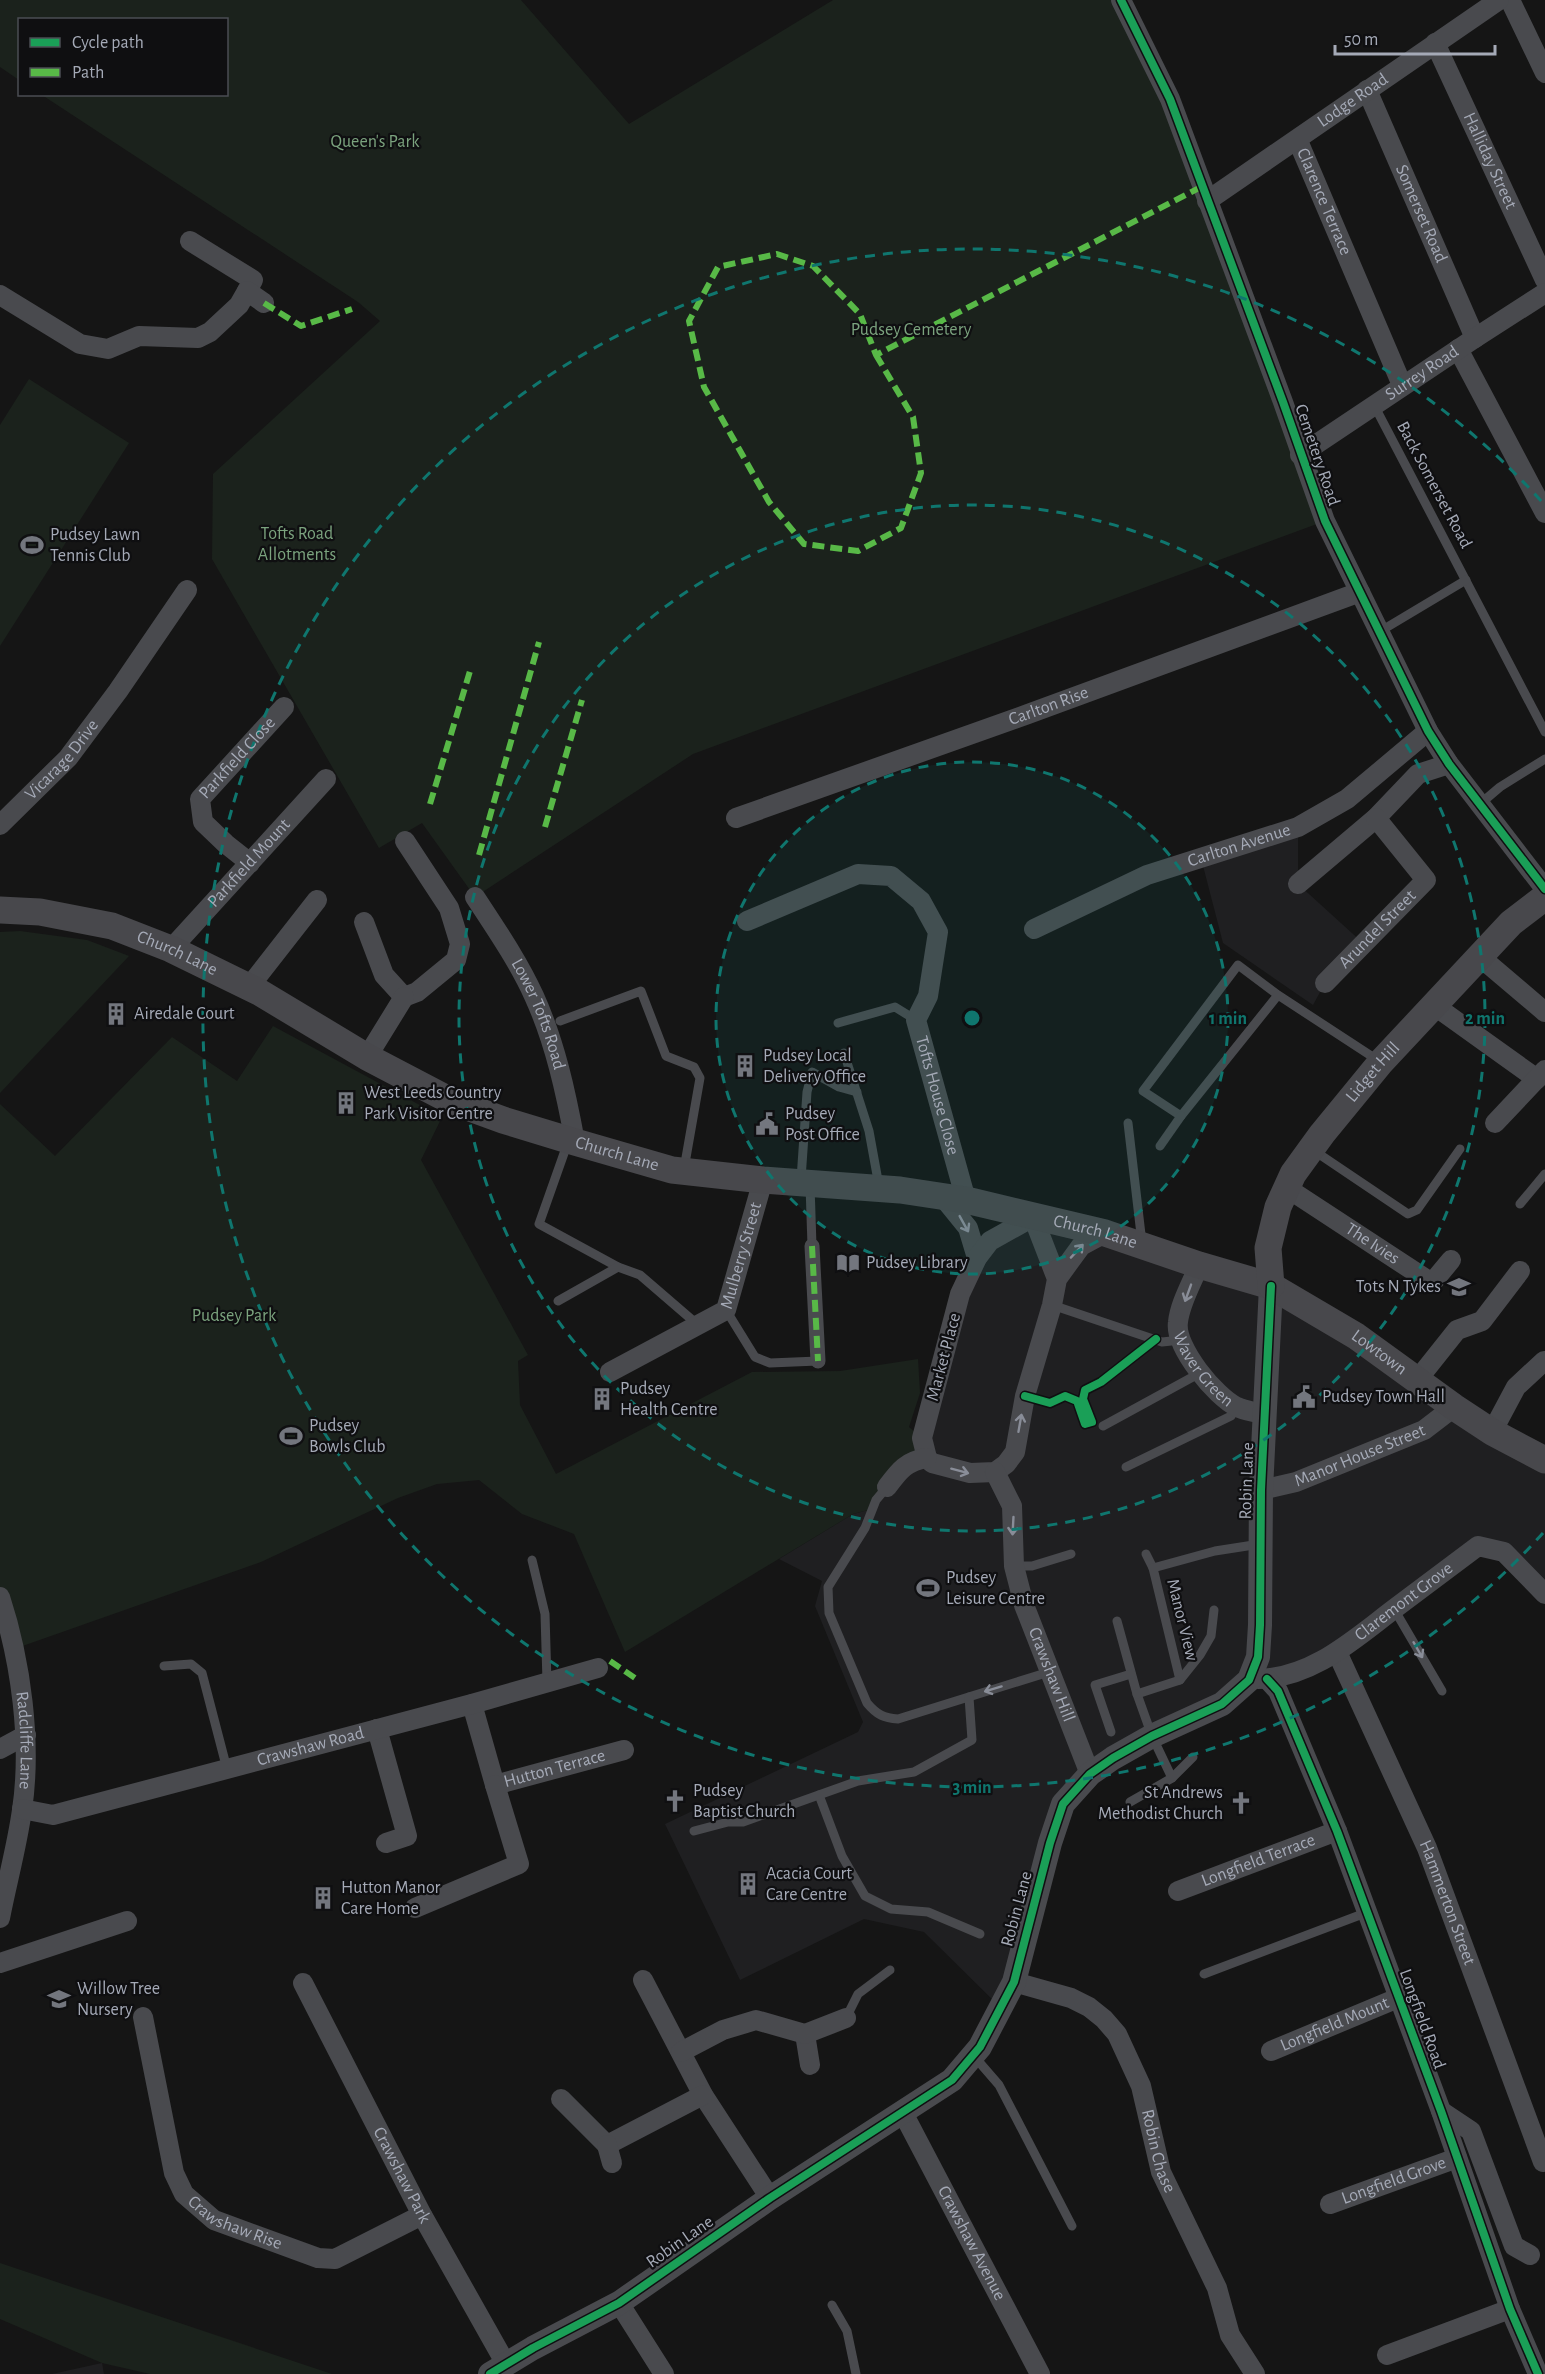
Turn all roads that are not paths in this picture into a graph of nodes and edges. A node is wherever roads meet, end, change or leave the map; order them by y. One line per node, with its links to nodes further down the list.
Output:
1 (1121, 0): 8 (street, Cemetery Road)
2 (1499, 0): 4 (street, Lodge Road)
3 (1510, 0): 5 (street)
4 (1435, 43): 6 (street, Lodge Road); 11 (street, Halliday Street)
5 (1545, 73)
6 (1367, 90): 7 (street, Lodge Road); 14 (street, Somerset Road)
7 (1298, 141): 8 (street, Lodge Road); 15 (street, Clarence Terrace)
8 (1207, 201): 17 (street, Cemetery Road)
9 (190, 241): 10 (street)
10 (246, 291): 12 (street); 13 (street)
11 (1544, 294): 14 (street, Surrey Road)
12 (0, 295)
13 (264, 303)
14 (1466, 343): 15 (street, Surrey Road); 18 (street, Somerset Road)
15 (1402, 385): 16 (street, Surrey Road)
16 (1374, 405): 17 (street, Surrey Road); 19 (lane, Back Somerset Road)
17 (1300, 455): 21 (street, Cemetery Road)
18 (1545, 513)
19 (1466, 580): 22 (lane); 25 (lane, Back Somerset Road)
20 (187, 590): 32 (street, Vicarage Drive)
21 (1360, 592): 22 (street, Cemetery Road); 30 (street, Carlton Rise)
22 (1379, 632): 24 (street, Cemetery Road)
23 (284, 707): 34 (street, Parkfield Close)
24 (1428, 731): 27 (street, Cemetery Road); 43 (street, Carlton Avenue)
25 (1545, 732)
26 (1545, 759): 29 (lane)
27 (1449, 764): 29 (street, Cemetery Road); 31 (street)
28 (326, 779): 34 (street, Parkfield Mount)
29 (1480, 804): 36 (street, Cemetery Road)
30 (736, 818)
31 (1376, 818): 35 (street); 46 (street, Arundel Street)
32 (0, 825)
33 (405, 841): 49 (street)
34 (250, 863): 44 (street, Parkfield Mount)
35 (1298, 884)
36 (1545, 889)
37 (475, 897): 63 (street, Lower Tofts Road)
38 (1545, 897): 45 (main road, Lidget Hill)
39 (317, 900): 47 (street)
40 (0, 910): 44 (main road, Church Lane)
41 (747, 921): 52 (street, Tofts House Close)
42 (364, 922): 49 (street)
43 (1034, 929)
44 (171, 949): 47 (main road, Church Lane)
45 (1479, 956): 50 (main road, Lidget Hill); 51 (street)
46 (1325, 983)
47 (249, 987): 56 (main road, Church Lane)
48 (1278, 995): 57 (lane); 60 (lane); 60 (lane)
49 (404, 997): 56 (street)
50 (1435, 1006): 57 (main road, Lidget Hill); 58 (street)
51 (1545, 1012)
52 (916, 1020): 54 (lane); 73 (street, Tofts House Close)
53 (560, 1021): 67 (lane)
54 (838, 1023)
55 (844, 1053): 59 (lane)
56 (367, 1057): 63 (main road, Church Lane)
57 (1381, 1062): 65 (main road, Lidget Hill)
58 (1541, 1075): 62 (street)
59 (857, 1092): 70 (lane); 71 (lane)
60 (1180, 1116): 64 (lane)
61 (1128, 1123): 77 (lane)
62 (1495, 1123)
63 (572, 1141): 67 (main road, Church Lane); 82 (lane)
64 (1160, 1146)
65 (1311, 1149): 66 (lane); 72 (main road, Lidget Hill)
66 (1460, 1149)
67 (684, 1172): 69 (main road, Church Lane)
68 (1545, 1174): 74 (lane)
69 (763, 1180): 70 (main road, Church Lane); 88 (street, Mulberry Street)
70 (805, 1182): 71 (main road, Church Lane); 78 (lane)
71 (879, 1188): 73 (main road, Church Lane)
72 (1287, 1188): 80 (street, The Ivies); 85 (main road, Lidget Hill)
73 (954, 1198): 75 (main road, Church Lane); 79 (street, one-way to 79)
74 (1520, 1204)
75 (1033, 1217): 76 (main road, Church Lane); 79 (street, Market Place); 84 (street)
76 (1105, 1233): 77 (main road, Church Lane); 84 (street, one-way to 76)
77 (1142, 1245): 81 (main road, Church Lane)
78 (813, 1246): 91 (street)
79 (977, 1258): 102 (street, Market Place)
80 (1451, 1260)
81 (1199, 1265): 85 (main road, Church Lane); 90 (street, Waver Green, one-way to 90)
82 (618, 1267): 86 (lane); 89 (lane)
83 (1520, 1271): 95 (street)
84 (1057, 1279): 87 (street)
85 (1271, 1286): 95 (main road, Lowtown); 98 (street, Robin Lane)
86 (558, 1301)
87 (1052, 1305): 90 (lane); 104 (street, one-way to 87)
88 (726, 1310): 89 (street, Mulberry Street); 91 (lane)
89 (698, 1325): 93 (street, Mulberry Street)
90 (1179, 1331): 94 (street, Waver Green)
91 (818, 1361)
92 (1544, 1361): 100 (street)
93 (610, 1372)
94 (1200, 1373): 96 (street, Waver Green); 99 (lane)
95 (1418, 1379): 97 (main road, Lowtown)
96 (1236, 1406): 98 (street, Waver Green); 103 (lane)
97 (1454, 1407): 100 (main road, Lowtown); 106 (street, Manor House Street)
98 (1264, 1415): 106 (street, Robin Lane)
99 (1103, 1426)
100 (1492, 1432): 101 (main road, Lowtown)
101 (1543, 1456)
102 (927, 1458): 104 (street, one-way to 104); 105 (street)
103 (1126, 1467)
104 (995, 1472): 111 (street, Crawshaw Hill, one-way to 111)
105 (887, 1487): 128 (lane)
106 (1261, 1490): 107 (street, Robin Lane)
107 (1260, 1544): 112 (lane, Manor View); 123 (street, Robin Lane)
108 (1071, 1554): 111 (lane)
109 (1146, 1554): 112 (lane, Manor View)
110 (532, 1560): 125 (lane)
111 (1014, 1566): 121 (street, Crawshaw Hill)
112 (1153, 1568): 124 (lane, Manor View)
113 (1545, 1594): 114 (street, Claremont Grove)
114 (1394, 1609): 118 (street, Claremont Grove); 126 (lane, one-way to 126)
115 (2, 1610): 132 (street, Radcliffe Lane)
116 (1214, 1611): 124 (lane)
117 (1117, 1621): 122 (lane)
118 (1338, 1652): 123 (street, Claremont Grove); 172 (street, Hammerton Street)
119 (164, 1666): 137 (lane)
120 (598, 1668): 125 (street, Crawshaw Road)
121 (1049, 1672): 128 (lane, one-way to 128); 138 (street, Crawshaw Hill)
122 (1131, 1674): 127 (lane); 131 (lane)
123 (1258, 1679): 133 (street, Robin Lane); 145 (street, Longfield Road)
124 (1180, 1680): 127 (lane)
125 (547, 1682): 129 (street, Crawshaw Road)
126 (1442, 1691)
127 (1137, 1694): 133 (lane)
128 (969, 1697): 141 (lane)
129 (472, 1704): 130 (street, Crawshaw Road); 140 (street, Hutton Terrace)
130 (377, 1729): 137 (street, Crawshaw Road); 146 (street)
131 (1111, 1732)
132 (26, 1735): 134 (street); 143 (street, Radcliffe Lane)
133 (1152, 1736): 138 (street, Robin Lane); 139 (lane)
134 (0, 1749)
135 (624, 1750): 140 (street, Hutton Terrace)
136 (1193, 1757): 139 (lane)
137 (227, 1768): 143 (street, Crawshaw Road)
138 (1090, 1774): 157 (street, Robin Lane)
139 (1172, 1778): 142 (lane)
140 (495, 1785): 148 (street)
141 (819, 1795): 144 (lane); 152 (lane)
142 (1130, 1802)
143 (22, 1809): 150 (street, Radcliffe Lane)
144 (694, 1831)
145 (1337, 1831): 147 (street, Longfield Terrace); 149 (street, Longfield Road)
146 (386, 1843)
147 (1178, 1891)
148 (414, 1908)
149 (1368, 1912): 155 (lane); 159 (street, Longfield Road)
150 (0, 1918)
151 (127, 1922): 153 (street)
152 (980, 1934)
153 (0, 1963)
154 (890, 1970): 161 (lane)
155 (1204, 1974)
156 (643, 1980): 164 (street)
157 (1014, 1982): 165 (street, Robin Lane); 186 (street, Robin Chase)
158 (303, 1983): 175 (street, Crawshaw Park)
159 (1398, 1998): 163 (street, Longfield Mount); 169 (street, Longfield Road)
160 (143, 2017): 175 (street, Crawshaw Rise)
161 (846, 2018): 162 (street)
162 (806, 2034): 164 (street); 166 (street)
163 (1271, 2051)
164 (681, 2052): 167 (street)
165 (973, 2055): 170 (street, Robin Lane); 176 (lane)
166 (810, 2065)
167 (703, 2095): 168 (street); 173 (street)
168 (561, 2099)
169 (1441, 2111): 171 (street, Longfield Road); 177 (street)
170 (903, 2113): 173 (street, Robin Lane); 185 (street, Crawshaw Avenue)
171 (1457, 2158): 174 (street, Longfield Grove); 180 (street, Longfield Road)
172 (1543, 2162)
173 (770, 2198): 178 (street, Robin Lane)
174 (1330, 2204)
175 (422, 2215): 182 (street, Crawshaw Park)
176 (1072, 2226)
177 (1530, 2255)
178 (619, 2303): 182 (street, Robin Lane); 183 (street)
179 (832, 2305): 184 (lane)
180 (1510, 2309): 181 (street); 187 (street, Longfield Road)
181 (1387, 2355)
182 (498, 2369)
183 (664, 2374)
184 (856, 2374)
185 (1040, 2374)
186 (1255, 2374)
187 (1538, 2374)

